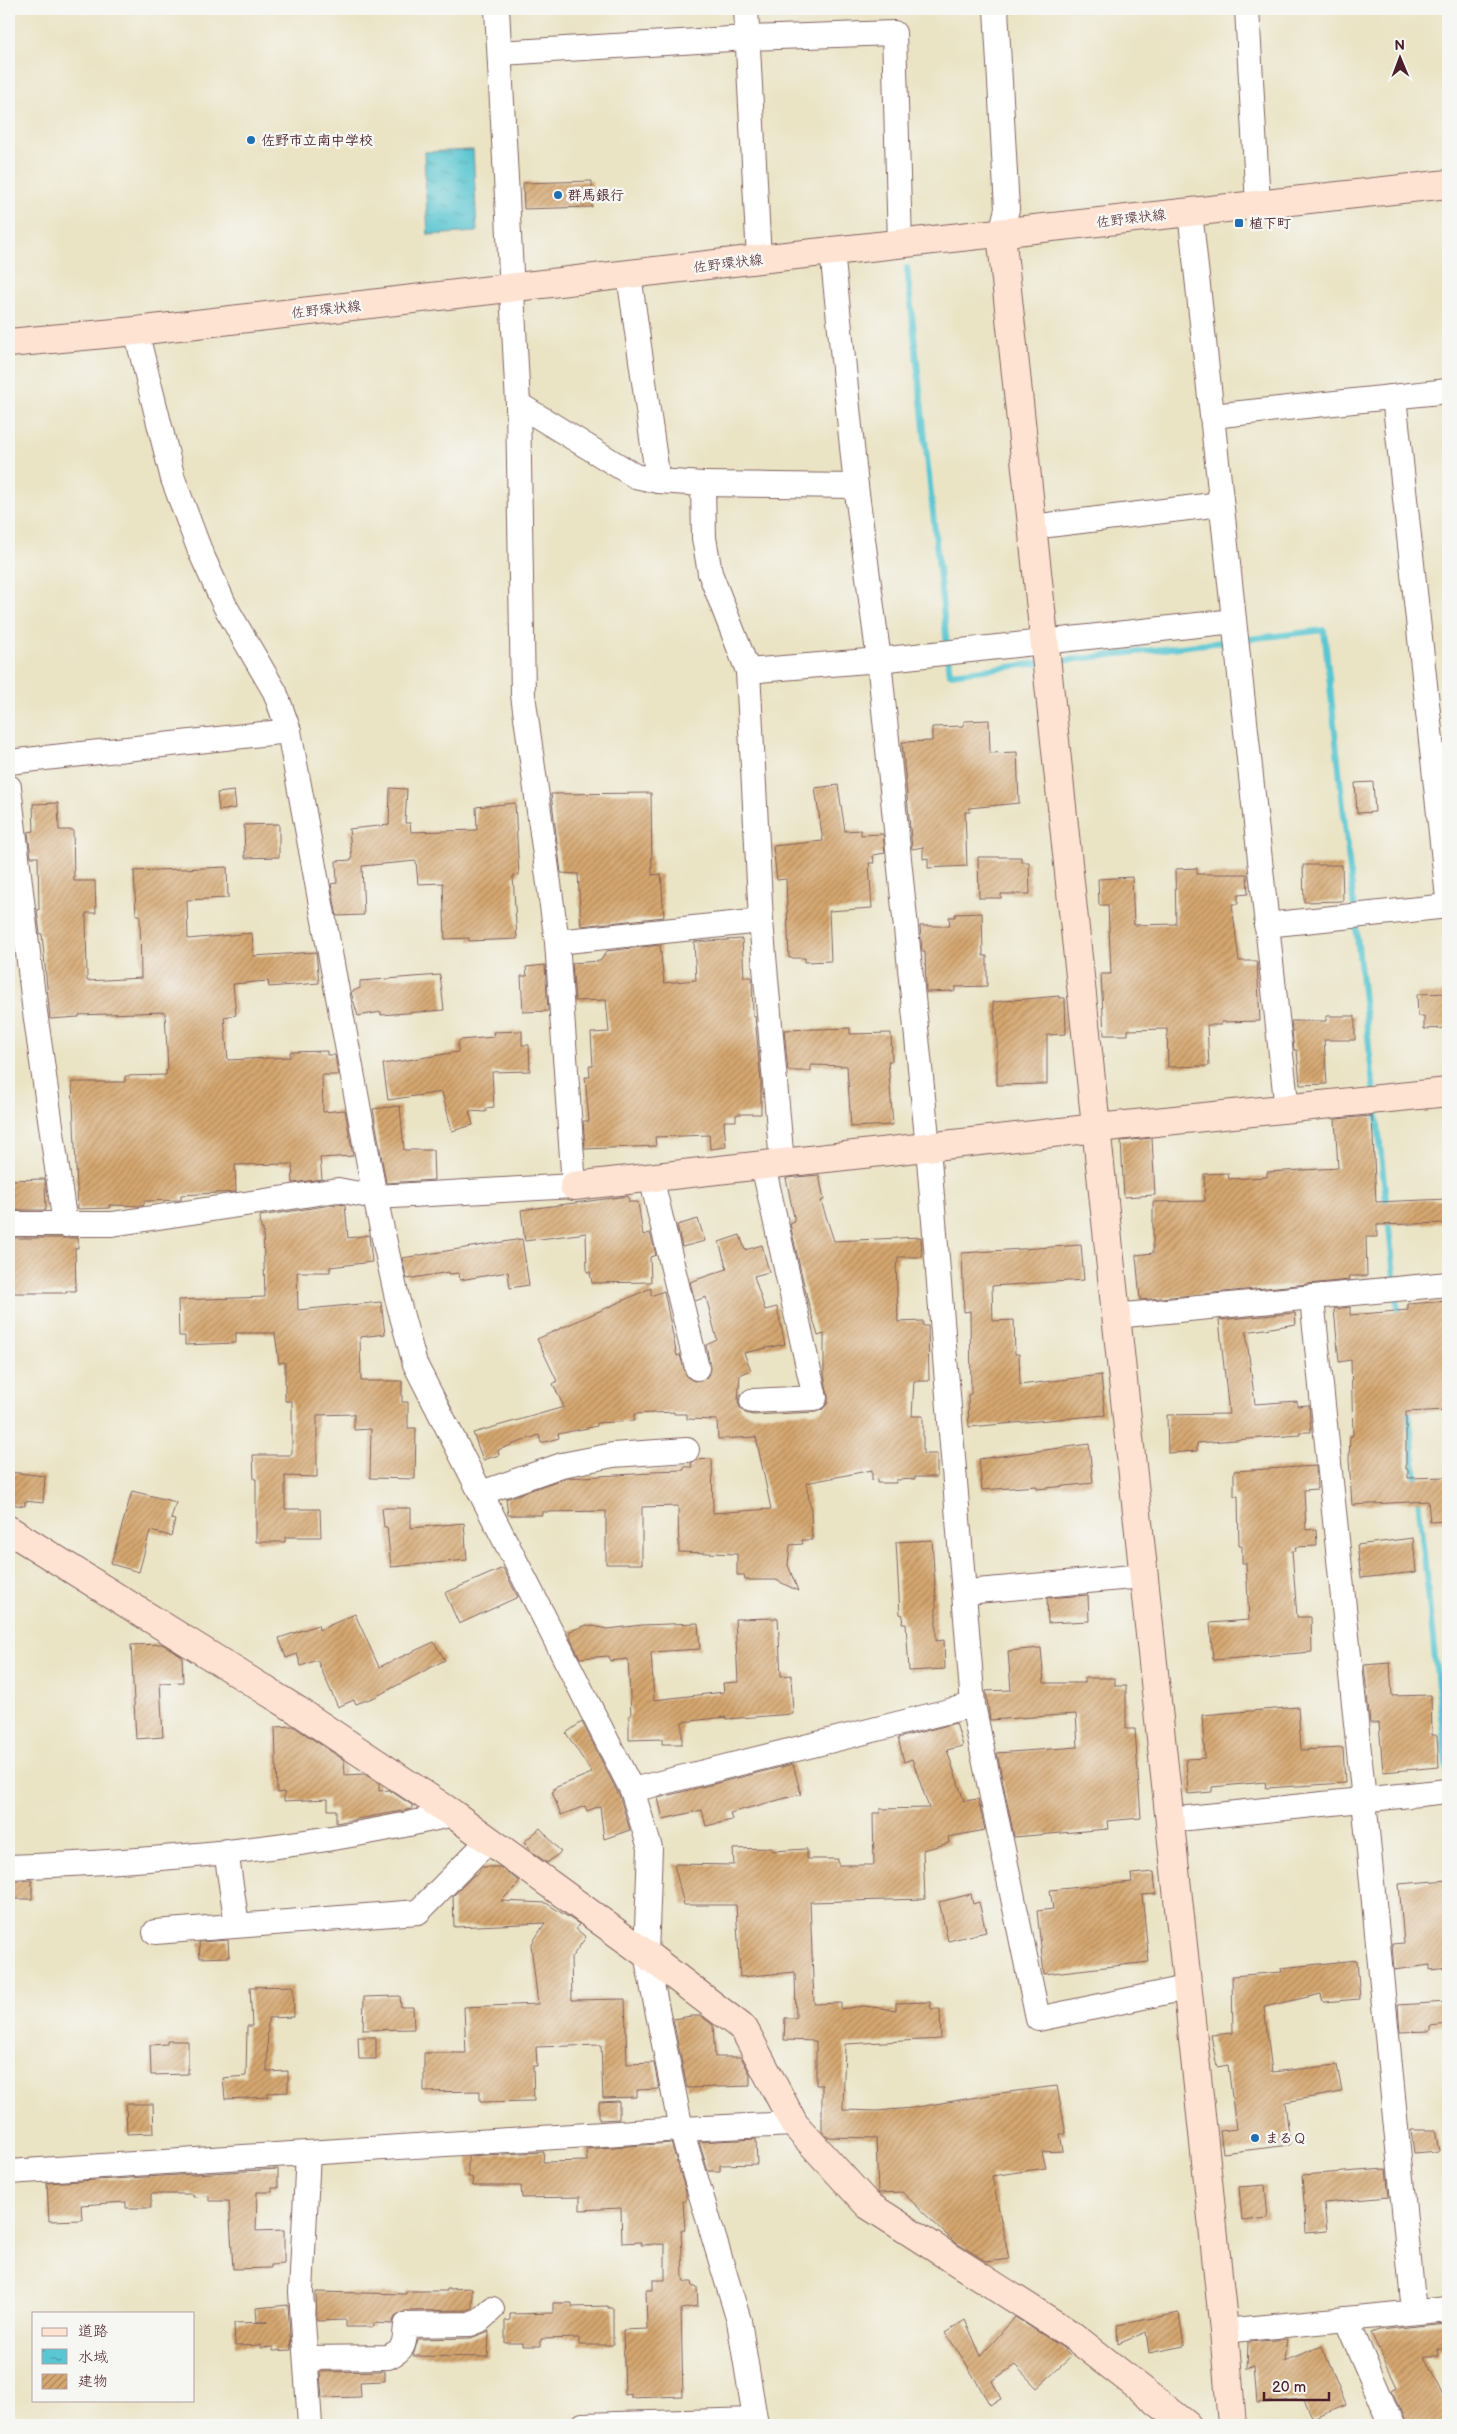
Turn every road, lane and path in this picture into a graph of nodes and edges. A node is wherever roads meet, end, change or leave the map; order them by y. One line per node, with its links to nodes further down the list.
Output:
1 (497, 9): 6 (street)
2 (746, 9): 5 (street)
3 (996, 9): 10 (street)
4 (1247, 9): 8 (street)
5 (747, 38): 6 (street); 11 (street); 13 (street)
6 (500, 53): 15 (street)
7 (1448, 184): 8 (street, 佐野環状線)
8 (1258, 204): 9 (street, 佐野環状線)
9 (1190, 212): 10 (street, 佐野環状線); 21 (street)
10 (1001, 233): 11 (street, 佐野環状線); 26 (street)
11 (900, 244): 12 (street, 佐野環状線)
12 (832, 251): 13 (street, 佐野環状線); 24 (street)
13 (758, 259): 14 (street, 佐野環状線)
14 (629, 275): 15 (street, 佐野環状線); 22 (street)
15 (513, 288): 16 (street, 佐野環状線); 20 (street)
16 (136, 331): 17 (street, 佐野環状線); 31 (street)
17 (9, 343)
18 (1448, 391): 19 (street)
19 (1394, 397): 21 (street); 34 (street)
20 (518, 404): 22 (street); 38 (street)
21 (1212, 416): 25 (street)
22 (658, 481): 23 (street)
23 (703, 484): 24 (street); 30 (street)
24 (856, 486): 29 (street)
25 (1222, 504): 26 (street); 27 (street)
26 (1032, 527): 28 (street)
27 (1234, 621): 28 (street); 37 (street)
28 (1044, 643): 29 (street); 41 (street)
29 (879, 660): 30 (street); 42 (street)
30 (748, 671): 36 (street)
31 (290, 731): 32 (street); 46 (street)
32 (9, 762)
33 (9, 786): 48 (street)
34 (1448, 898)
35 (1448, 906): 37 (street)
36 (761, 921): 38 (street); 43 (street)
37 (1266, 926): 40 (street)
38 (557, 942): 45 (street)
39 (1448, 1092): 40 (street)
40 (1287, 1110): 41 (street)
41 (1097, 1128): 42 (street); 51 (street)
42 (928, 1147): 43 (street); 58 (street)
43 (772, 1164): 44 (street); 53 (street)
44 (651, 1177): 45 (street); 52 (street)
45 (574, 1186): 46 (street)
46 (375, 1197): 48 (street); 55 (street)
47 (9, 1224): 48 (street)
48 (65, 1225)
49 (1448, 1284): 50 (street)
50 (1312, 1299): 51 (street); 62 (street)
51 (1115, 1316): 57 (street)
52 (697, 1368)
53 (752, 1401)
54 (687, 1450): 55 (street)
55 (481, 1493): 60 (street)
56 (9, 1530): 63 (street)
57 (1144, 1576): 58 (street); 64 (street)
58 (966, 1592): 59 (street)
59 (974, 1705): 60 (street); 71 (street)
60 (632, 1790): 70 (street)
61 (1448, 1791): 62 (street)
62 (1364, 1800): 64 (street); 78 (street)
63 (453, 1814): 65 (street); 66 (street)
64 (1169, 1820): 71 (street)
65 (489, 1840): 68 (street); 70 (street)
66 (226, 1852): 67 (street); 68 (street)
67 (9, 1867)
68 (237, 1925): 69 (street)
69 (154, 1932)
70 (646, 1954): 72 (street); 73 (street)
71 (1186, 1988): 80 (street)
72 (794, 2124): 73 (street); 85 (street)
73 (681, 2129): 74 (street); 82 (street)
74 (308, 2153): 75 (street); 81 (street)
75 (9, 2172)
76 (1448, 2308): 78 (street)
77 (492, 2309): 81 (street)
78 (1414, 2312): 79 (street)
79 (1346, 2319): 80 (street); 87 (street)
80 (1224, 2331): 86 (street)
81 (306, 2358): 83 (street)
82 (756, 2422): 84 (street)
83 (310, 2425)
84 (583, 2425)
85 (1186, 2425)
86 (1232, 2425)
87 (1392, 2425)

